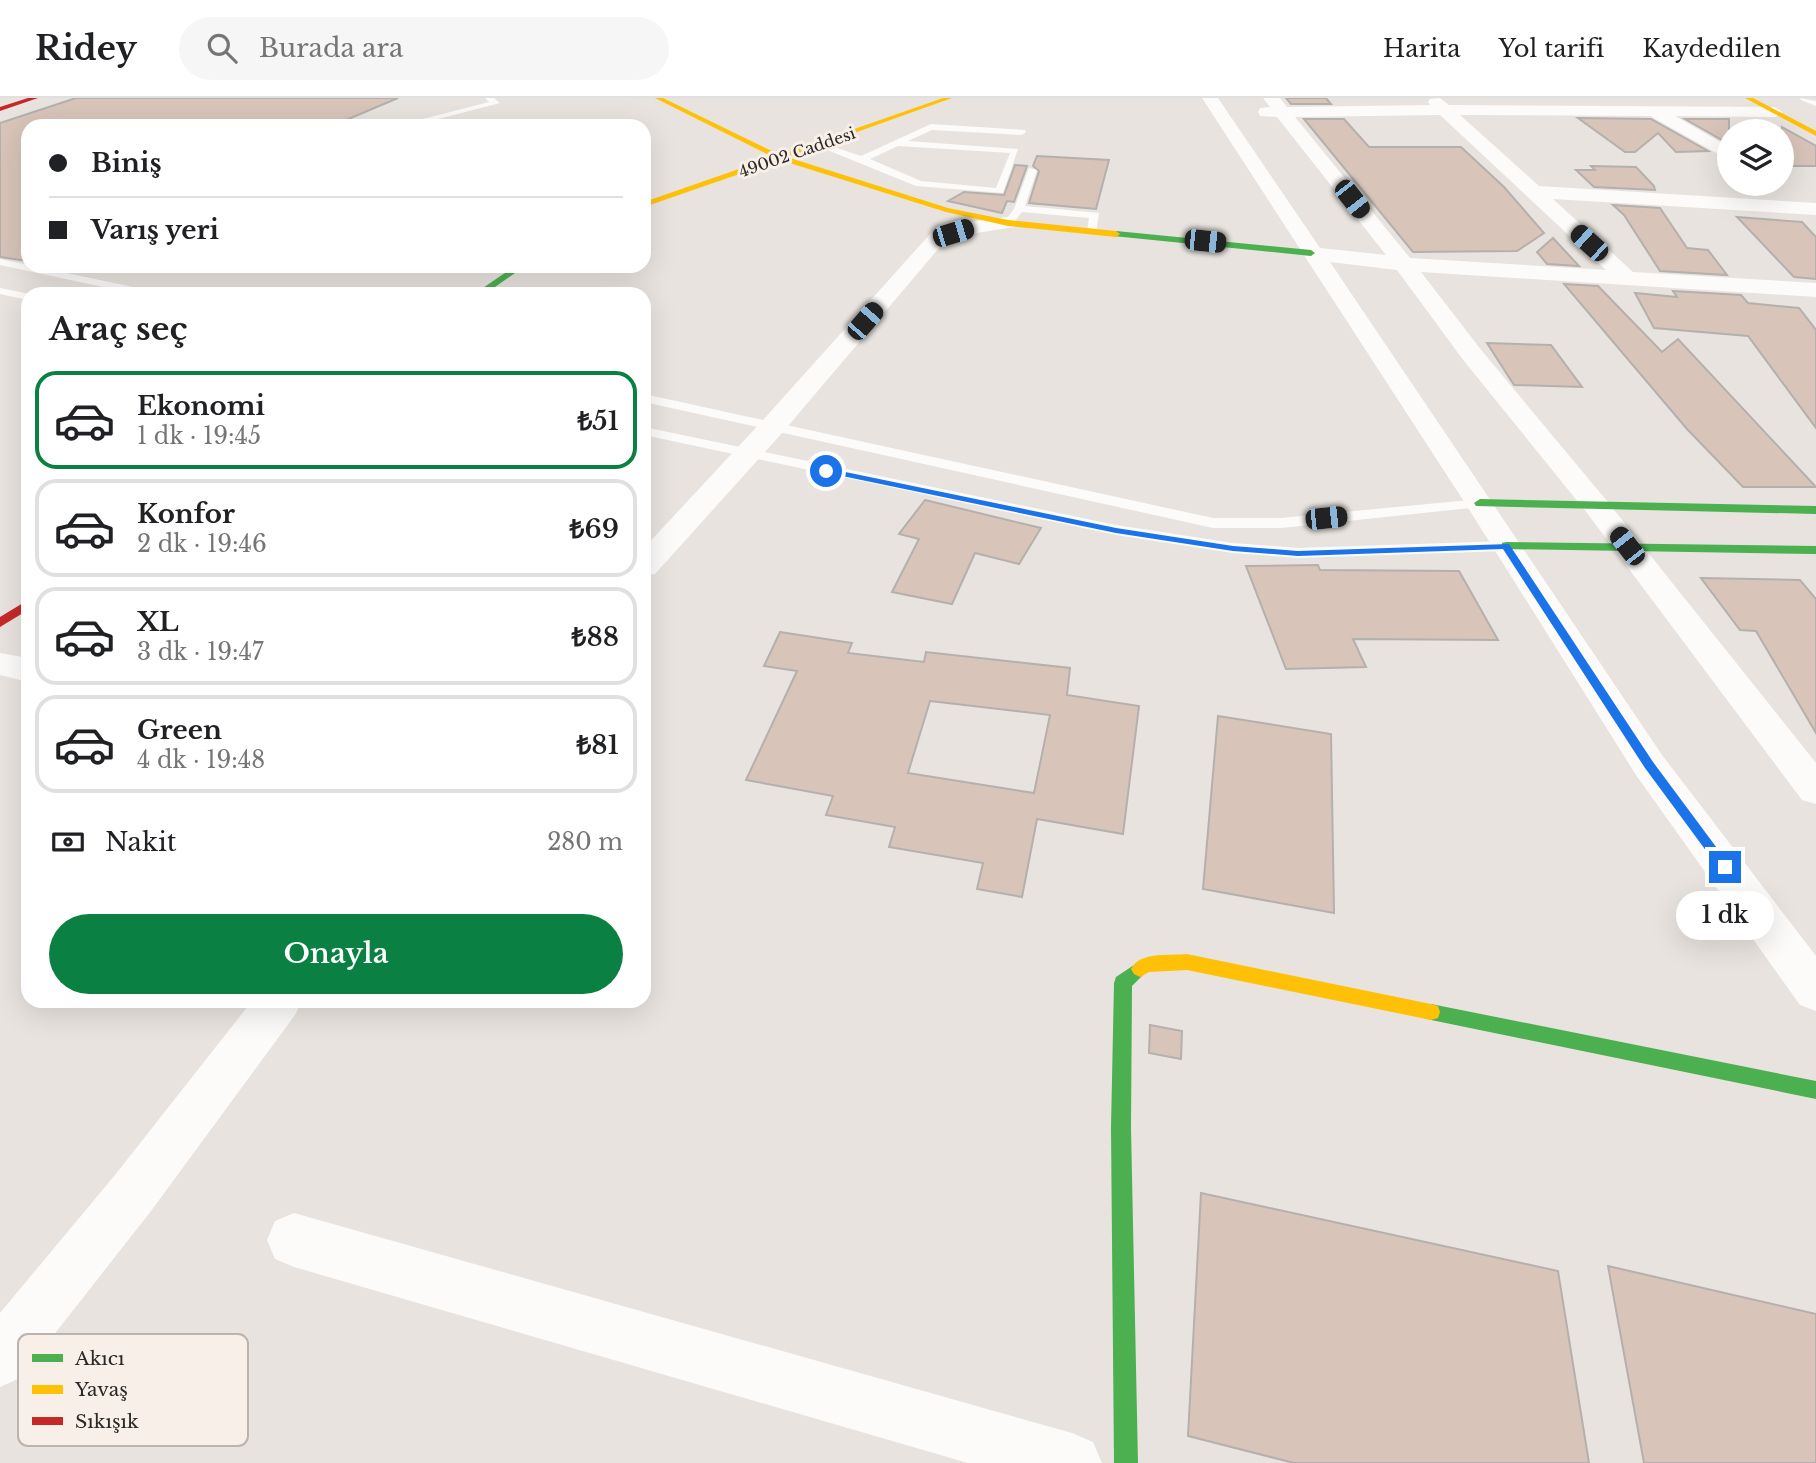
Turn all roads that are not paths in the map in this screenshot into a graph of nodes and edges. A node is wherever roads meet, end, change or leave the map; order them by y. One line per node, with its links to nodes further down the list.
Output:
1 (35, 98): 13 (street)
2 (489, 98): 16 (lane)
3 (658, 98): 22 (street)
4 (949, 98): 20 (street, 49002 Caddesi)
5 (1631, 98): 14 (street)
6 (1748, 98): 12 (street)
7 (1804, 98): 9 (lane)
8 (1439, 104): 11 (street); 14 (street); 25 (street)
9 (1816, 104)
10 (1214, 105): 11 (street); 32 (street)
11 (1277, 105): 34 (street)
12 (1778, 105): 14 (street); 15 (street); 18 (street)
13 (0, 109)
14 (1651, 110): 21 (street)
15 (1816, 117)
16 (429, 119)
17 (1022, 132): 19 (lane)
18 (1816, 134)
19 (896, 143): 23 (lane); 23 (lane)
20 (820, 145): 22 (street, 49002 Caddesi); 23 (lane)
21 (1717, 148)
22 (781, 159): 27 (street); 28 (street, 49002 Caddesi)
23 (862, 159)
24 (1032, 170): 30 (lane)
25 (1534, 192): 29 (street); 38 (street)
26 (1791, 196): 29 (street)
27 (920, 202): 30 (street); 31 (street)
28 (651, 203)
29 (1808, 209)
30 (1014, 216): 31 (street); 32 (street)
31 (938, 237): 45 (street)
32 (1311, 253): 34 (street); 48 (street)
33 (0, 262): 35 (lane)
34 (1404, 264): 38 (street); 49 (street)
35 (21, 266)
36 (52, 273): 39 (lane)
37 (510, 273): 40 (street)
38 (1626, 277): 42 (street)
39 (119, 287)
40 (490, 287)
41 (0, 291): 43 (lane)
42 (1812, 294)
43 (21, 296)
44 (651, 400): 45 (lane)
45 (773, 426): 47 (street); 48 (lane)
46 (651, 433): 47 (lane)
47 (747, 454): 51 (lane); 54 (street)
48 (1480, 503): 49 (street); 51 (street)
49 (1597, 507): 50 (street); 52 (street)
50 (1816, 510)
51 (1506, 546): 52 (street); 61 (street)
52 (1627, 546): 53 (street); 59 (street)
53 (1816, 550)
54 (651, 560)
55 (21, 609): 56 (street)
56 (0, 623)
57 (0, 664): 58 (street)
58 (21, 668)
59 (1804, 760): 60 (street)
60 (1816, 790)
61 (1816, 991)
62 (274, 1008): 65 (street)
63 (1816, 1090): 69 (street)
64 (294, 1240): 68 (street)
65 (19, 1334)
66 (18, 1336): 67 (street)
67 (0, 1358)
68 (1072, 1463)
69 (1126, 1463)

